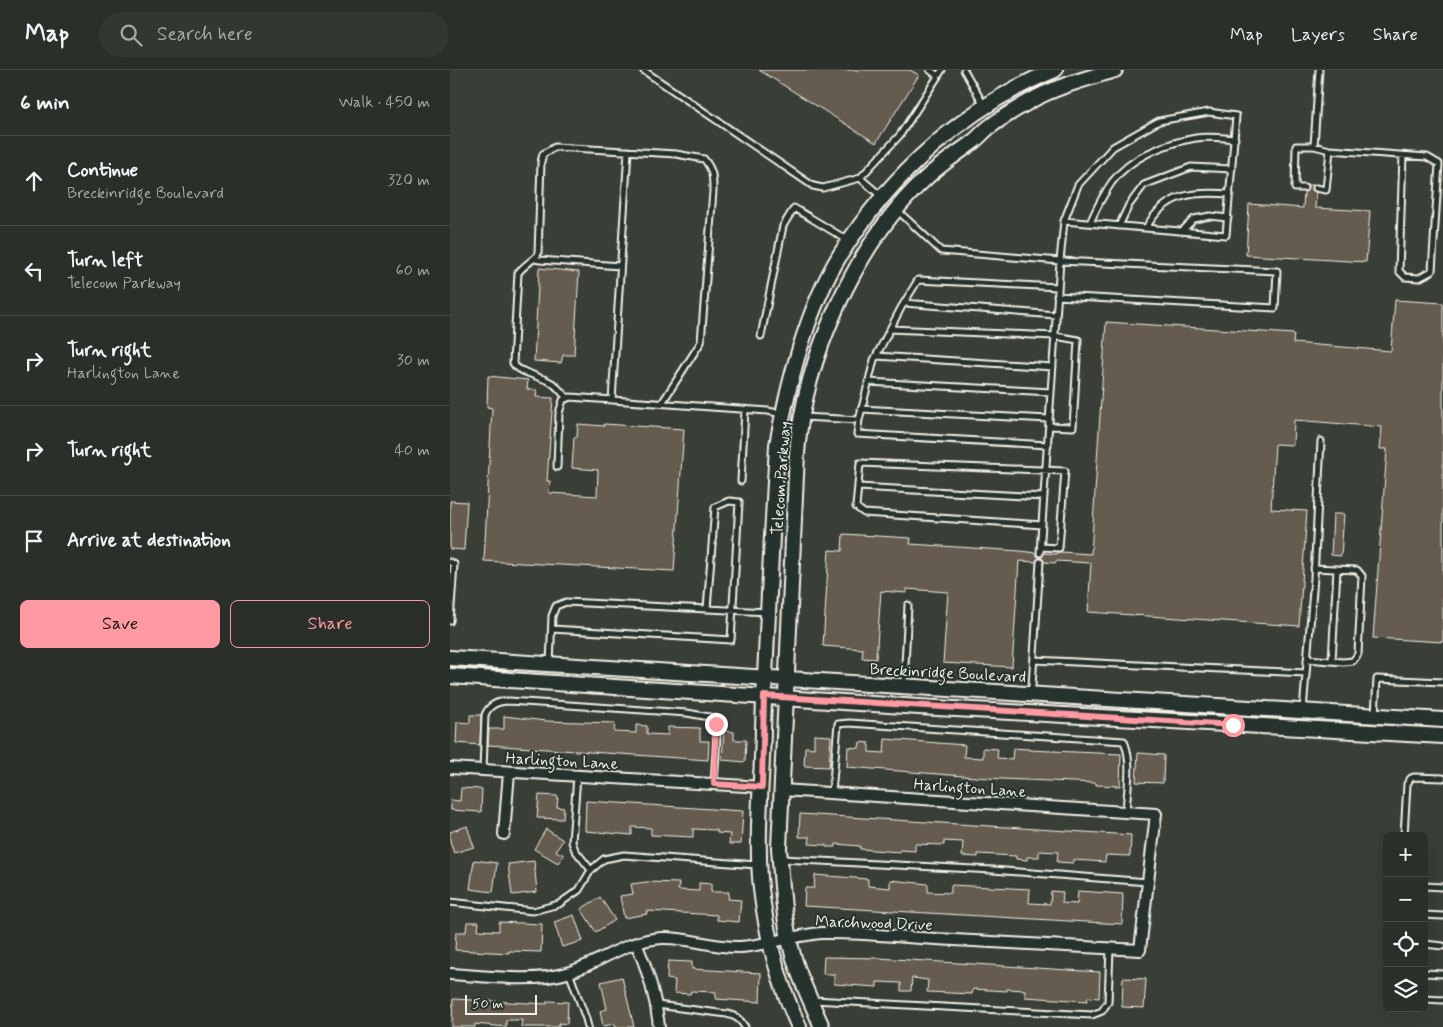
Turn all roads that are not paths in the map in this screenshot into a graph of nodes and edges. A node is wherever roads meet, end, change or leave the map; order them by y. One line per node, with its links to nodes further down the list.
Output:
1 (643, 70): 16 (lane)
2 (930, 70): 8 (lane)
3 (942, 70): 8 (lane)
4 (964, 70): 9 (lane)
5 (1055, 70): 9 (street, Telecom Parkway)
6 (1115, 70): 21 (street, Telecom Parkway)
7 (1319, 70): 11 (lane)
8 (938, 76): 16 (lane)
9 (985, 107): 20 (street, Telecom Parkway)
10 (1235, 139): 15 (lane); 23 (lane); 24 (lane)
11 (1314, 146): 12 (lane); 17 (lane)
12 (1330, 150): 14 (lane); 18 (lane)
13 (628, 151): 29 (lane); 31 (lane); 45 (lane)
14 (1403, 155): 14 (lane)
15 (1232, 170): 19 (lane); 25 (lane)
16 (860, 178): 20 (lane)
17 (1304, 188)
18 (1316, 188)
19 (1230, 194): 22 (lane); 26 (lane)
20 (882, 198): 21 (street); 28 (street, Telecom Parkway)
21 (897, 210): 30 (lane); 49 (street, Telecom Parkway)
22 (1228, 218): 27 (lane); 27 (lane)
23 (1064, 221): 24 (lane); 30 (lane)
24 (1090, 223): 25 (lane)
25 (1119, 226): 26 (lane)
26 (1146, 228): 27 (lane)
27 (1182, 231)
28 (849, 242): 37 (lane); 48 (street, Telecom Parkway)
29 (536, 258): 31 (lane); 43 (lane)
30 (1060, 261): 32 (lane); 33 (lane)
31 (620, 266): 44 (lane)
32 (1058, 287): 33 (lane); 34 (lane)
33 (1057, 296): 35 (lane)
34 (904, 303): 35 (lane); 36 (lane)
35 (1056, 315): 38 (lane)
36 (890, 329): 38 (lane); 39 (lane)
37 (762, 336)
38 (1055, 336): 40 (lane); 52 (lane)
39 (876, 356): 40 (lane); 41 (lane)
40 (1053, 367): 42 (lane)
41 (868, 382): 42 (lane); 46 (lane)
42 (1051, 392): 50 (lane)
43 (567, 398): 44 (lane); 55 (lane)
44 (612, 400): 45 (lane)
45 (662, 403): 47 (lane)
46 (861, 408): 50 (lane); 51 (lane)
47 (746, 410): 48 (lane); 57 (lane)
48 (782, 414): 49 (street); 68 (street, Telecom Parkway)
49 (801, 417): 51 (lane); 79 (street, Telecom Parkway)
50 (1050, 419): 52 (lane)
51 (858, 420): 54 (lane)
52 (1049, 426): 54 (lane)
53 (1321, 441): 63 (lane)
54 (1048, 445): 56 (lane)
55 (557, 467)
56 (1046, 470): 58 (lane); 59 (lane); 60 (lane)
57 (741, 481)
58 (858, 487): 59 (lane); 60 (lane)
59 (1044, 497): 60 (lane)
60 (1042, 525)
61 (450, 562): 69 (lane)
62 (1040, 562): 73 (lane)
63 (1314, 568): 64 (lane); 72 (lane)
64 (1337, 569): 74 (lane); 74 (lane)
65 (908, 606): 81 (lane)
66 (707, 609): 67 (lane); 67 (lane); 70 (lane)
67 (732, 610): 68 (lane); 70 (lane)
68 (768, 612): 78 (street, Telecom Parkway)
69 (450, 621)
70 (552, 628): 75 (lane)
71 (450, 658): 75 (street, Breckinridge Boulevard)
72 (1307, 659): 74 (lane); 76 (lane)
73 (1034, 660): 76 (lane); 82 (lane)
74 (1332, 661)
75 (550, 665): 78 (street, Breckinridge Boulevard)
76 (1306, 673): 85 (lane)
77 (450, 676): 83 (street)
78 (765, 678): 79 (street, Breckinridge Boulevard); 83 (street, Telecom Parkway)
79 (787, 679): 81 (street, Breckinridge Boulevard); 84 (street, Telecom Parkway)
80 (1443, 682): 87 (lane)
81 (904, 686): 82 (street, Breckinridge Boulevard)
82 (1029, 694): 85 (street, Breckinridge Boulevard); 86 (street)
83 (764, 696): 84 (street); 97 (street, Telecom Parkway)
84 (785, 698): 86 (street); 98 (street, Telecom Parkway)
85 (1303, 711): 87 (street, Breckinridge Boulevard); 89 (street)
86 (1028, 713): 89 (street)
87 (1376, 715): 88 (street, Breckinridge Boulevard)
88 (1443, 720)
89 (1302, 728): 90 (street)
90 (1443, 736)
91 (450, 768): 92 (street, Harlington Lane)
92 (483, 770): 93 (street, Harlington Lane); 96 (lane)
93 (509, 772): 94 (street, Harlington Lane); 103 (street)
94 (577, 776): 96 (street, Harlington Lane); 106 (lane)
95 (1443, 778): 102 (lane)
96 (714, 784): 97 (street, Harlington Lane)
97 (762, 787): 105 (street, Telecom Parkway)
98 (782, 790): 99 (street, Harlington Lane); 104 (street, Telecom Parkway)
99 (832, 793): 100 (street, Harlington Lane); 100 (lane)
100 (1126, 812): 101 (street, Harlington Lane)
101 (1156, 814): 107 (street, Marchwood Drive)
102 (1404, 832)
103 (504, 834)
104 (780, 859): 107 (lane); 113 (street, Telecom Parkway)
105 (760, 866): 106 (lane); 115 (street, Telecom Parkway)
106 (591, 870): 110 (lane)
107 (1148, 882): 118 (street, Marchwood Drive)
108 (1428, 886): 109 (lane)
109 (1443, 887)
110 (450, 902)
111 (1428, 915): 112 (lane)
112 (1443, 916)
113 (789, 938): 115 (street, Marchwood Drive); 118 (street, Marchwood Drive); 124 (street, Telecom Parkway)
114 (636, 943): 115 (street, Marchwood Drive); 119 (street, Marchwood Drive); 126 (street)
115 (770, 943): 130 (street, Telecom Parkway)
116 (1428, 944): 117 (lane)
117 (1443, 946)
118 (1110, 948): 124 (lane)
119 (569, 972): 121 (street, Marchwood Drive); 127 (lane)
120 (1428, 972): 122 (lane)
121 (450, 974)
122 (1443, 974)
123 (1428, 999): 125 (lane)
124 (811, 1000): 131 (street, Telecom Parkway)
125 (1443, 1000)
126 (657, 1005): 128 (street); 129 (lane)
127 (588, 1027)
128 (659, 1027)
129 (745, 1027)
130 (799, 1027)
131 (822, 1027)

